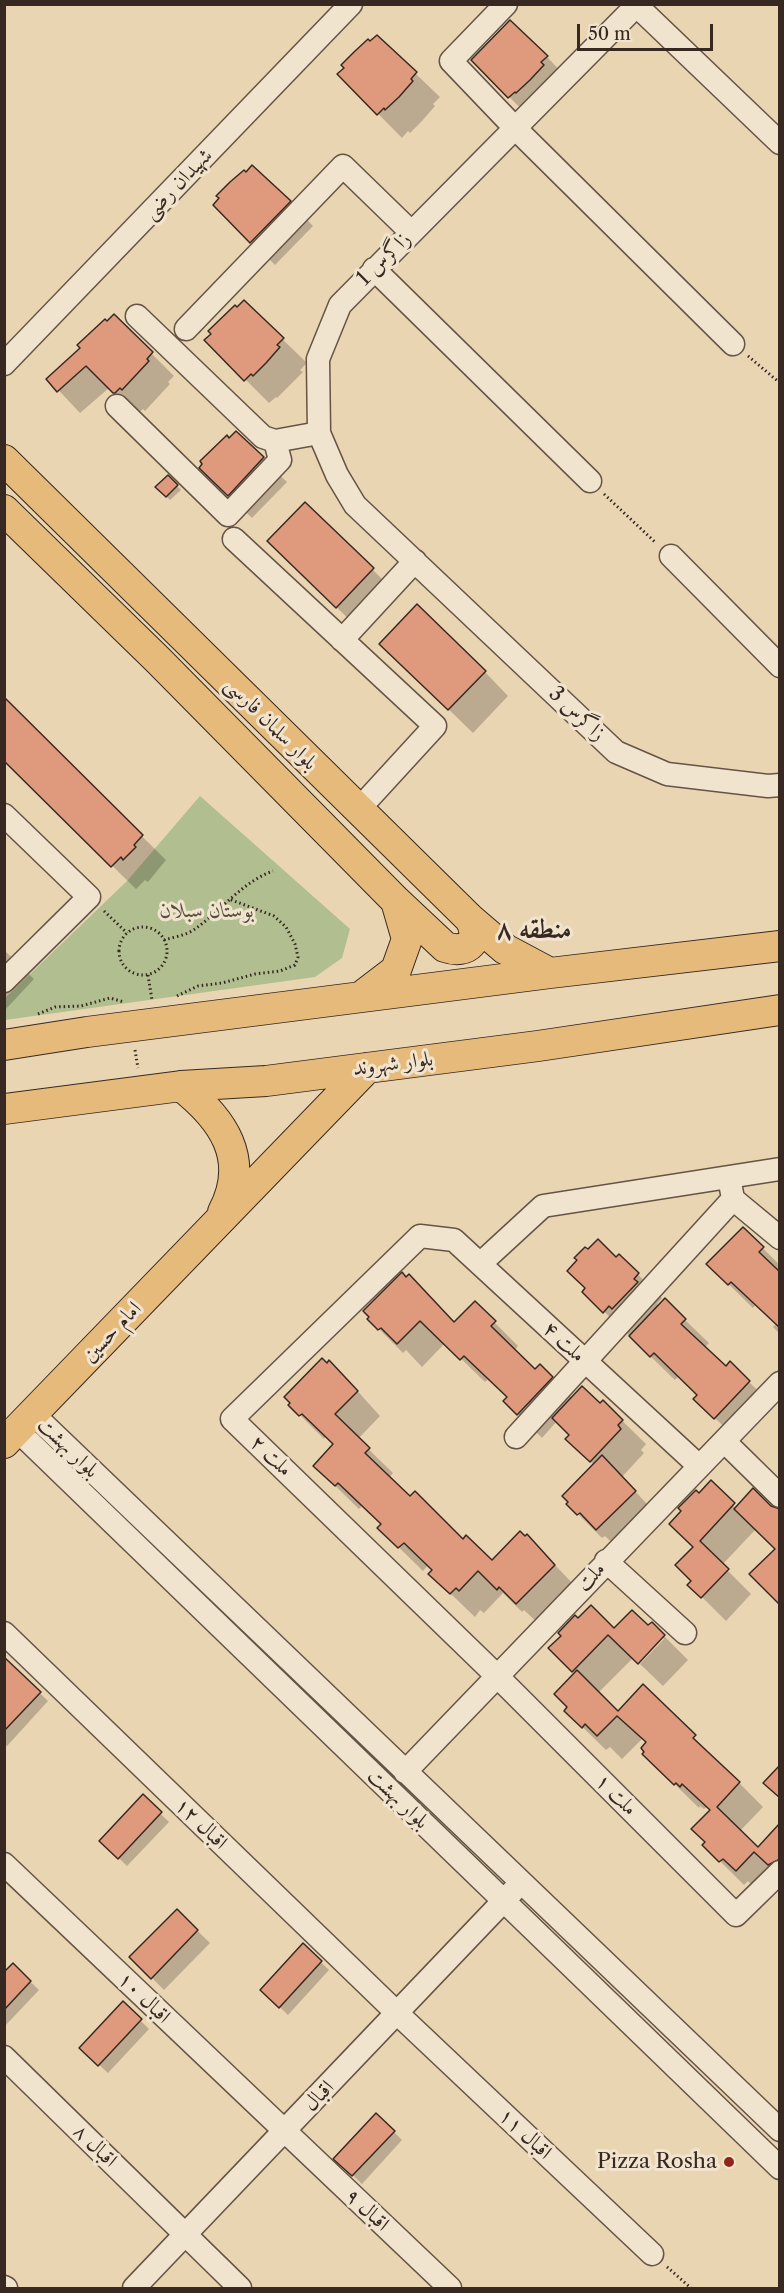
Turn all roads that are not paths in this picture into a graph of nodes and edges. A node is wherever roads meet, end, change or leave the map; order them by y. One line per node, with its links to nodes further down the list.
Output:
1 (351, 4): 11 (street, شهیدان رضی)
2 (506, 4): 4 (street)
3 (637, 5): 4 (street, زاگرس 1); 5 (street)
4 (516, 129): 6 (street, زاگرس 1); 10 (street)
5 (780, 143)
6 (411, 232): 7 (street, زاگرس 1); 9 (street)
7 (374, 269): 13 (street, زاگرس 1); 16 (street)
8 (137, 316): 14 (street)
9 (186, 329)
10 (733, 344)
11 (4, 364)
12 (117, 406): 14 (street)
13 (319, 433): 14 (street); 20 (street, زاگرس 1)
14 (275, 441)
15 (4, 460): 24 (main road, بلوار سلمان فارسی)
16 (590, 480)
17 (4, 510): 26 (main road, بلوار سلمان فارسی)
18 (234, 539): 21 (street)
19 (671, 556): 22 (street)
20 (414, 561): 21 (street); 23 (street, زاگرس 3)
21 (342, 640): 24 (street)
22 (780, 666)
23 (780, 784)
24 (358, 810): 27 (main road, بلوار سلمان فارسی)
25 (4, 815): 30 (street)
26 (396, 901): 27 (main road); 31 (main road, بلوار سلمان فارسی)
27 (470, 919): 29 (main road, بلوار سلمان فارسی)
28 (780, 946): 29 (main road)
29 (550, 973): 31 (main road)
30 (4, 981)
31 (360, 997): 33 (main road)
32 (780, 1010): 34 (main road, بلوار شهروند)
33 (4, 1046)
34 (367, 1068): 35 (main road, بلوار شهروند); 39 (main road, امام حسین)
35 (181, 1086): 36 (main road, بلوار شهروند); 39 (main road)
36 (4, 1108)
37 (780, 1169): 38 (street)
38 (731, 1188): 41 (street); 42 (street); 43 (street)
39 (219, 1220): 45 (main road, امام حسین)
40 (420, 1236): 42 (street, ملت ۴); 53 (street, ملت ۲)
41 (780, 1238)
42 (480, 1264): 43 (street, ملت ۴)
43 (586, 1362): 46 (street); 48 (street, ملت ۴)
44 (780, 1383): 47 (street, ملت)
45 (18, 1429): 54 (street, بلوار بهشت); 58 (street, بلوار بهشت)
46 (516, 1437)
47 (724, 1441): 48 (street, ملت); 49 (street)
48 (699, 1467): 50 (street, ملت)
49 (780, 1496)
50 (606, 1561): 52 (street); 53 (street, ملت)
51 (4, 1633): 59 (street, اقبال ۱۲)
52 (685, 1633)
53 (497, 1676): 54 (street, ملت); 56 (street, ملت ۱)
54 (405, 1772): 57 (street, بلوار بهشت)
55 (4, 1864): 62 (street, اقبال ۱۰)
56 (780, 1872)
57 (521, 1883): 58 (street, اقبال); 61 (street, بلوار بهشت)
58 (504, 1902): 59 (street, اقبال); 63 (street, بلوار بهشت)
59 (398, 2014): 62 (street, اقبال); 65 (street, اقبال ۱۱)
60 (4, 2057): 64 (street, اقبال ۸)
61 (780, 2130)
62 (284, 2132): 64 (street, اقبال); 68 (street, اقبال ۹)
63 (780, 2168)
64 (186, 2235): 66 (street, اقبال); 67 (street, اقبال ۸)
65 (652, 2254)
66 (134, 2289)
67 (240, 2289)
68 (450, 2289)

